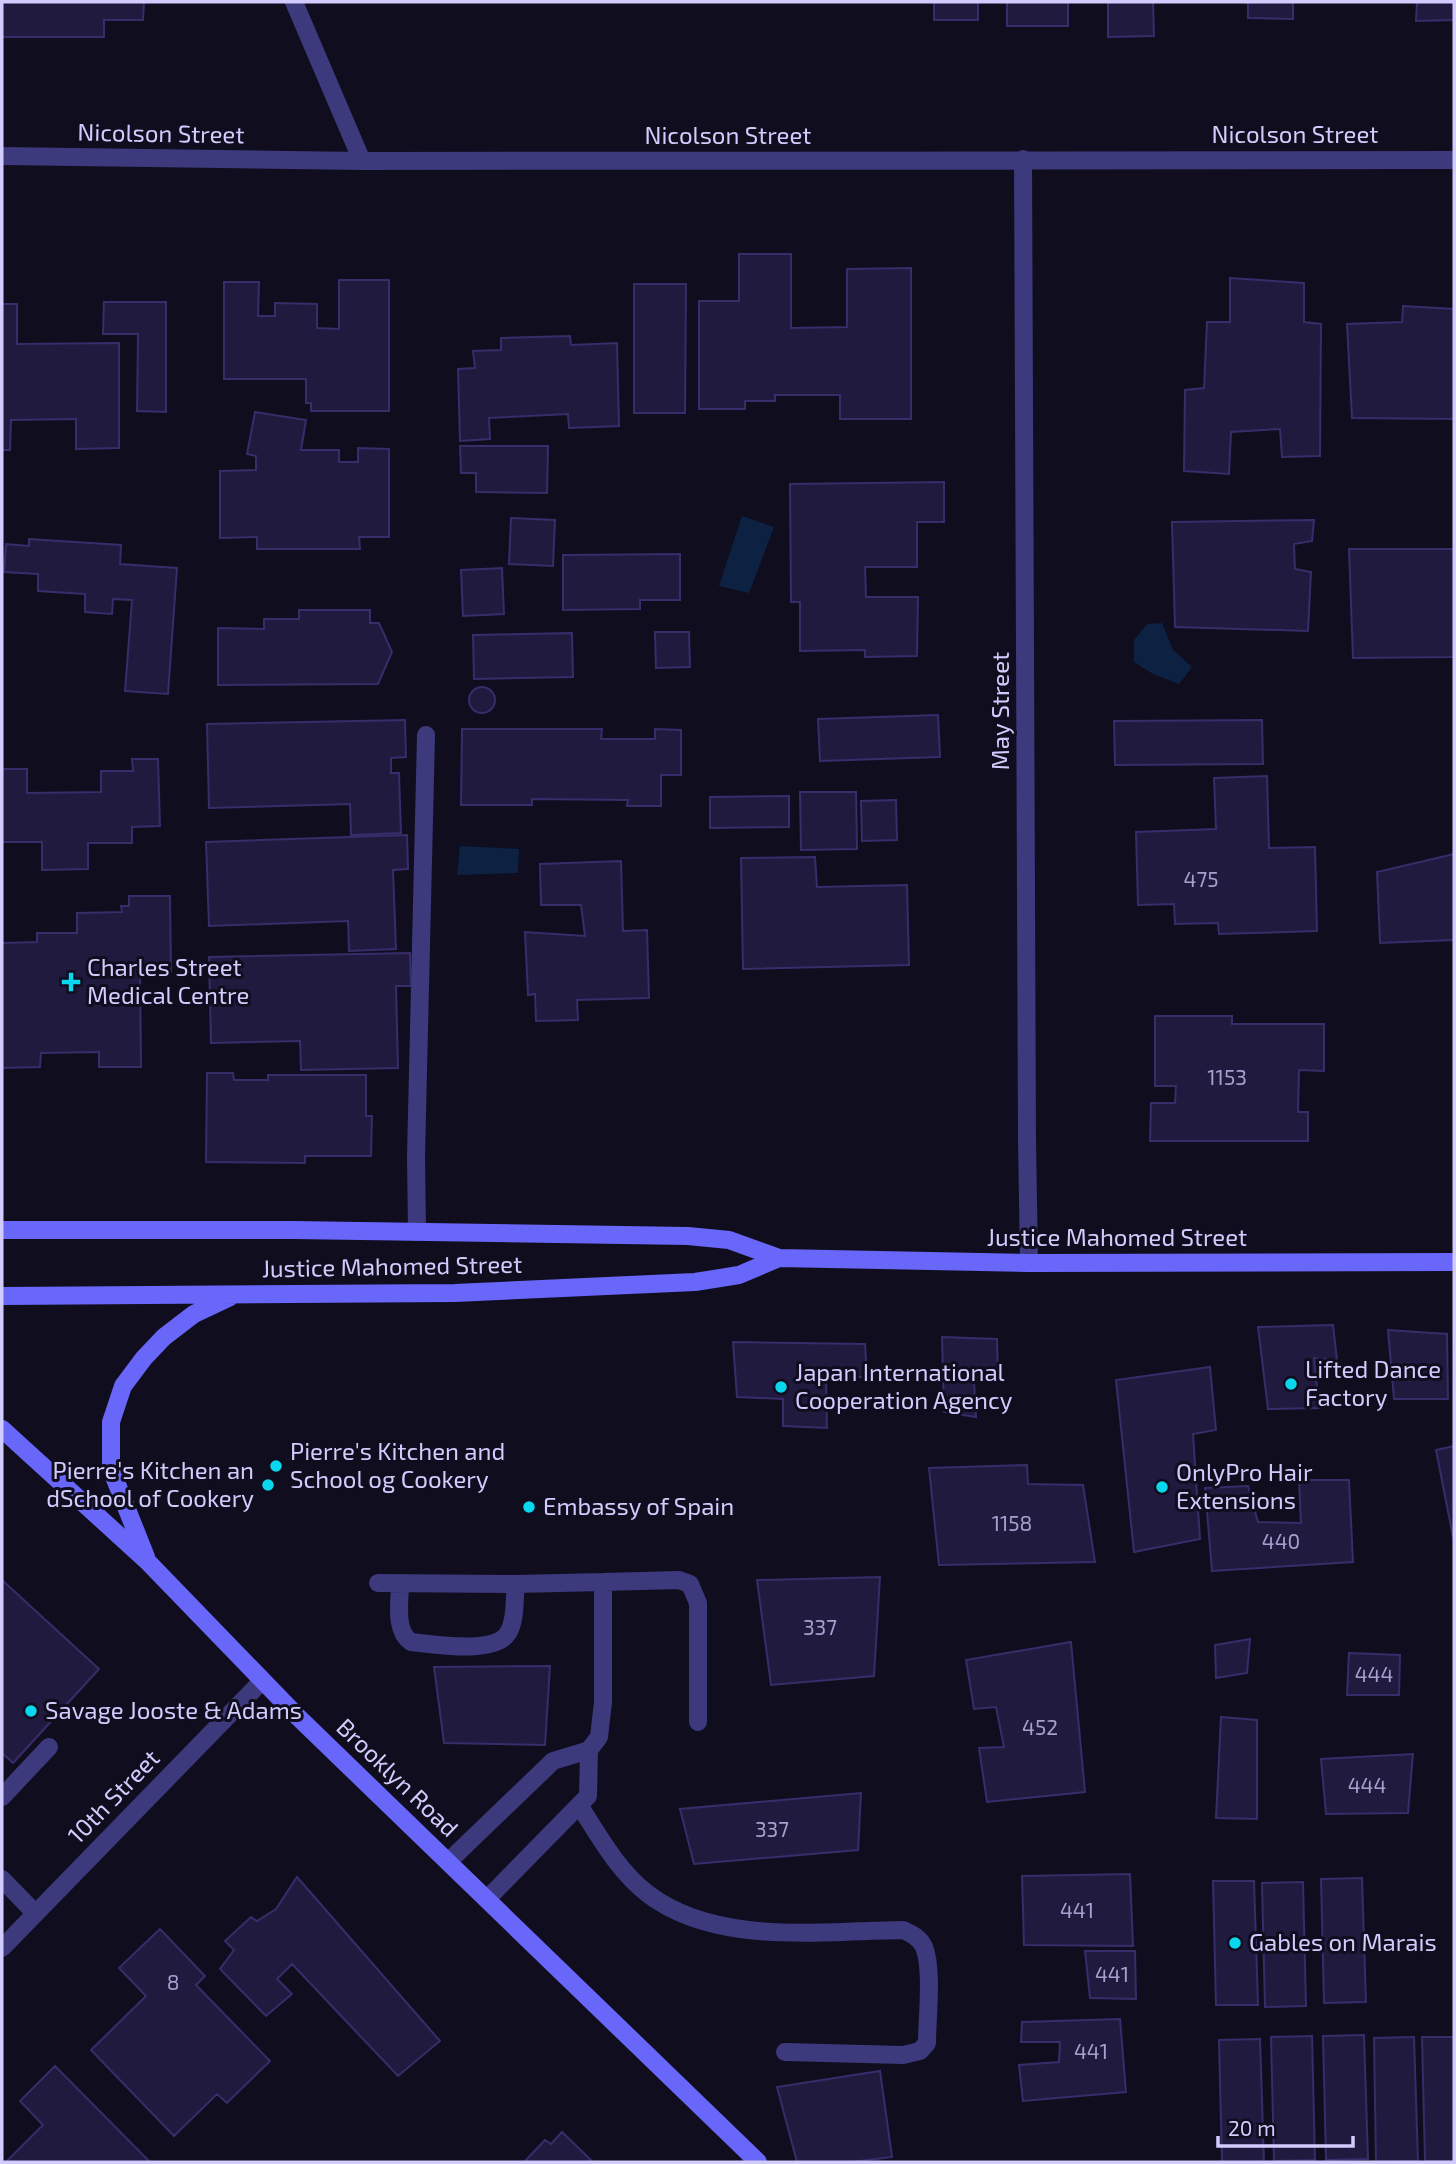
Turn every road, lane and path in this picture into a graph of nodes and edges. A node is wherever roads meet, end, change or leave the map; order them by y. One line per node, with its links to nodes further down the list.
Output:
1 (294, 2): 5 (street)
2 (2, 156): 5 (street, Nicolson Street)
3 (1023, 159): 4 (street, Nicolson Street); 5 (street, Nicolson Street); 11 (street, May Street)
4 (1454, 160)
5 (362, 161)
6 (426, 735): 8 (street)
7 (2, 1230): 8 (main road, Justice Mahomed Street)
8 (417, 1231): 9 (main road, Justice Mahomed Street)
9 (779, 1258): 11 (main road, Justice Mahomed Street); 12 (main road, Justice Mahomed Street)
10 (1454, 1262): 11 (main road, Justice Mahomed Street)
11 (1029, 1263)
12 (236, 1294): 13 (main road, Justice Mahomed Street); 15 (main road)
13 (2, 1296)
14 (2, 1429): 15 (main road, Brooklyn Road)
15 (147, 1561): 20 (main road, Brooklyn Road)
16 (603, 1582): 19 (street); 21 (street); 23 (street)
17 (378, 1583): 18 (street)
18 (400, 1583): 19 (street); 19 (street)
19 (516, 1584)
20 (262, 1681): 26 (main road, Brooklyn Road); 29 (street, 10th Street)
21 (698, 1722)
22 (49, 1747): 24 (street)
23 (589, 1750): 25 (street); 26 (street)
24 (2, 1797)
25 (579, 1805): 28 (street); 31 (street)
26 (448, 1862): 28 (main road, Brooklyn Road)
27 (2, 1879): 29 (street)
28 (487, 1899): 32 (main road, Brooklyn Road)
29 (36, 1913): 30 (street, 10th Street)
30 (2, 1948)
31 (785, 2052)
32 (758, 2162)

